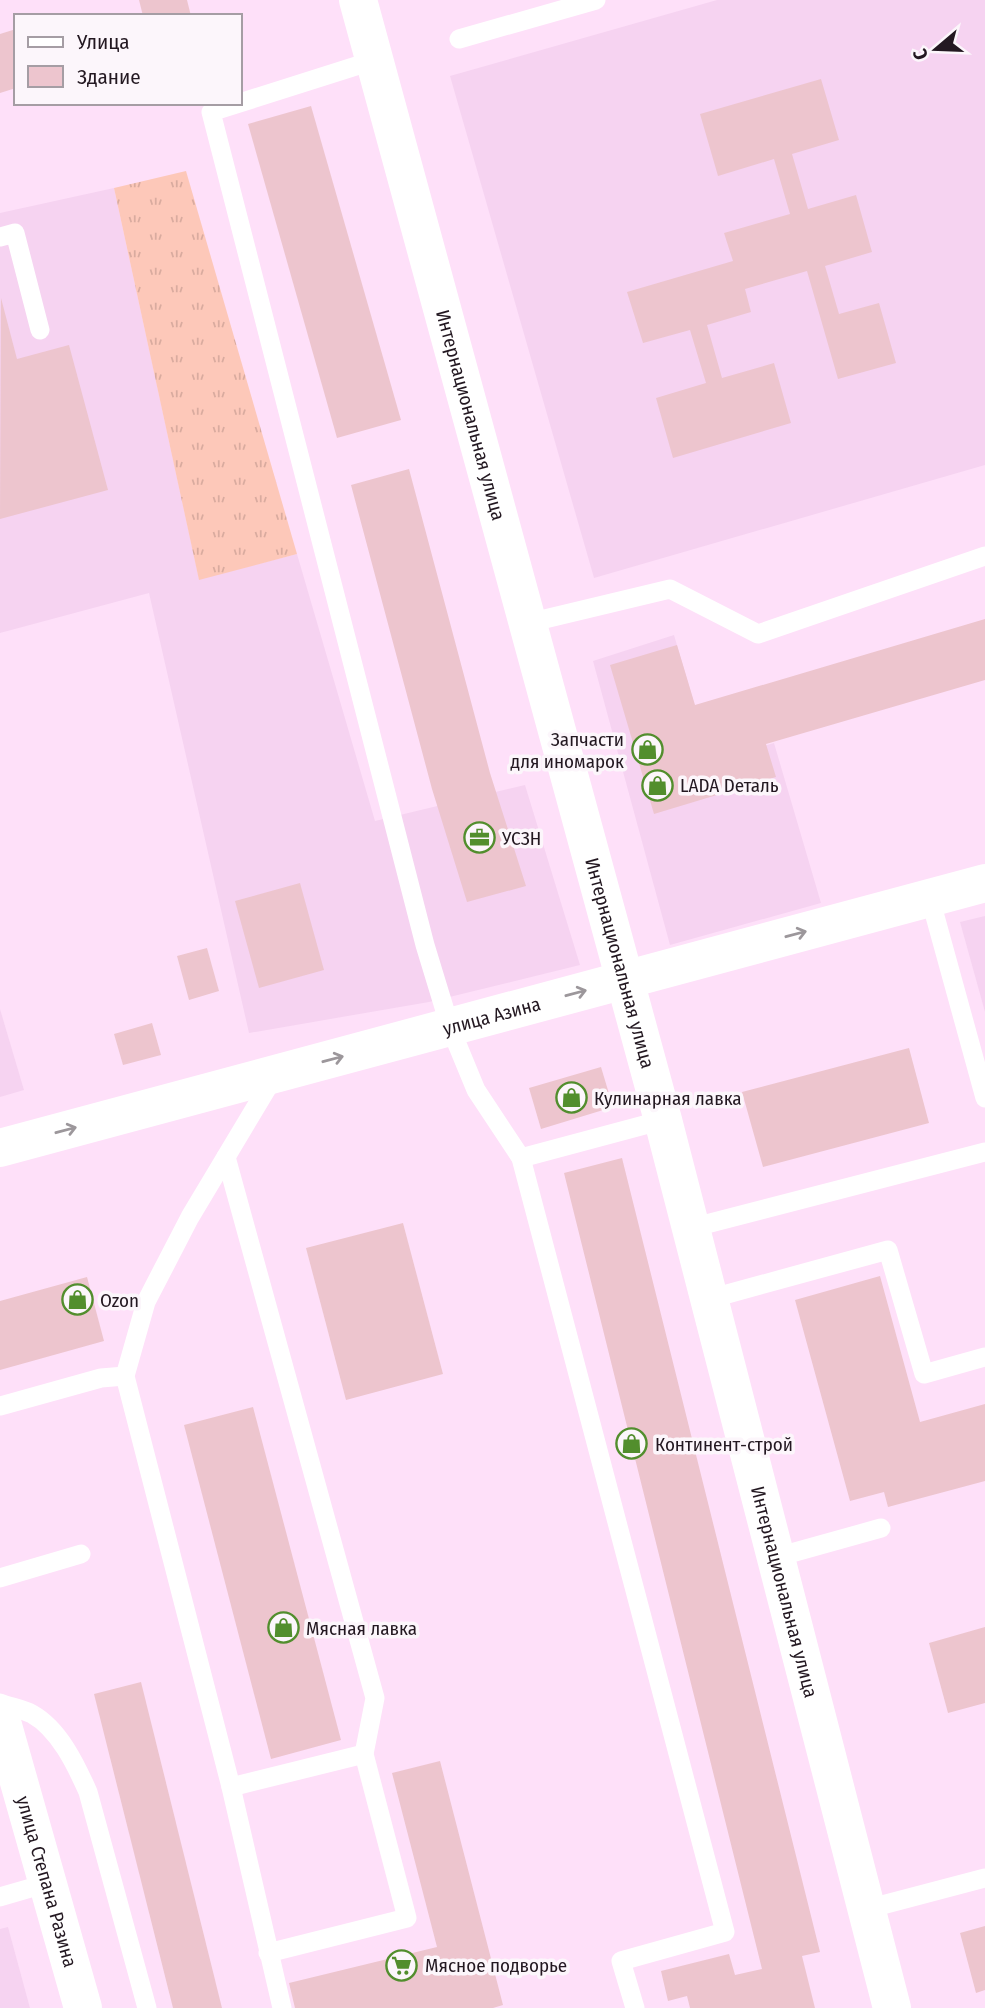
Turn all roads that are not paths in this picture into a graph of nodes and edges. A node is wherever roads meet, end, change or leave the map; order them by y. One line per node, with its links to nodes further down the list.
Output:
1 (358, 0): 4 (street, Интернациональная улица)
2 (596, 0): 3 (lane)
3 (459, 39)
4 (375, 60): 5 (lane); 10 (street, Интернациональная улица)
5 (242, 102)
6 (233, 105): 14 (lane)
7 (0, 237): 8 (lane)
8 (40, 330)
9 (985, 555): 10 (lane)
10 (528, 624): 13 (street, Интернациональная улица)
11 (985, 883): 12 (street, улица Азина)
12 (930, 898): 13 (street, улица Азина, one-way to 12); 16 (lane)
13 (625, 980): 14 (street, улица Азина, one-way to 13); 17 (street, Интернациональная улица)
14 (450, 1027): 15 (street, улица Азина, one-way to 14); 21 (lane)
15 (275, 1074): 18 (street, улица Азина, one-way to 15); 20 (lane)
16 (985, 1098)
17 (663, 1120): 21 (lane); 22 (street, Интернациональная улица)
18 (0, 1148)
19 (985, 1152): 22 (lane)
20 (226, 1157): 25 (lane); 33 (lane)
21 (521, 1158): 43 (lane)
22 (691, 1228): 23 (street, Интернациональная улица)
23 (709, 1299): 24 (lane); 29 (street, Интернациональная улица)
24 (985, 1357)
25 (125, 1376): 26 (lane); 34 (lane)
26 (0, 1406)
27 (880, 1528): 29 (lane)
28 (81, 1554): 30 (lane)
29 (777, 1557): 38 (street, Интернациональная улица)
30 (0, 1578)
31 (0, 1703): 41 (lane)
32 (0, 1715): 36 (street, улица Степана Разина)
33 (364, 1754): 34 (lane); 39 (lane)
34 (231, 1787): 39 (lane)
35 (985, 1878): 38 (lane)
36 (48, 1883): 37 (lane); 40 (street, улица Степана Разина)
37 (0, 1897)
38 (867, 1909): 44 (street, Интернациональная улица)
39 (268, 1952): 42 (lane)
40 (83, 2008)
41 (147, 2008)
42 (282, 2008)
43 (635, 2008)
44 (892, 2008)

